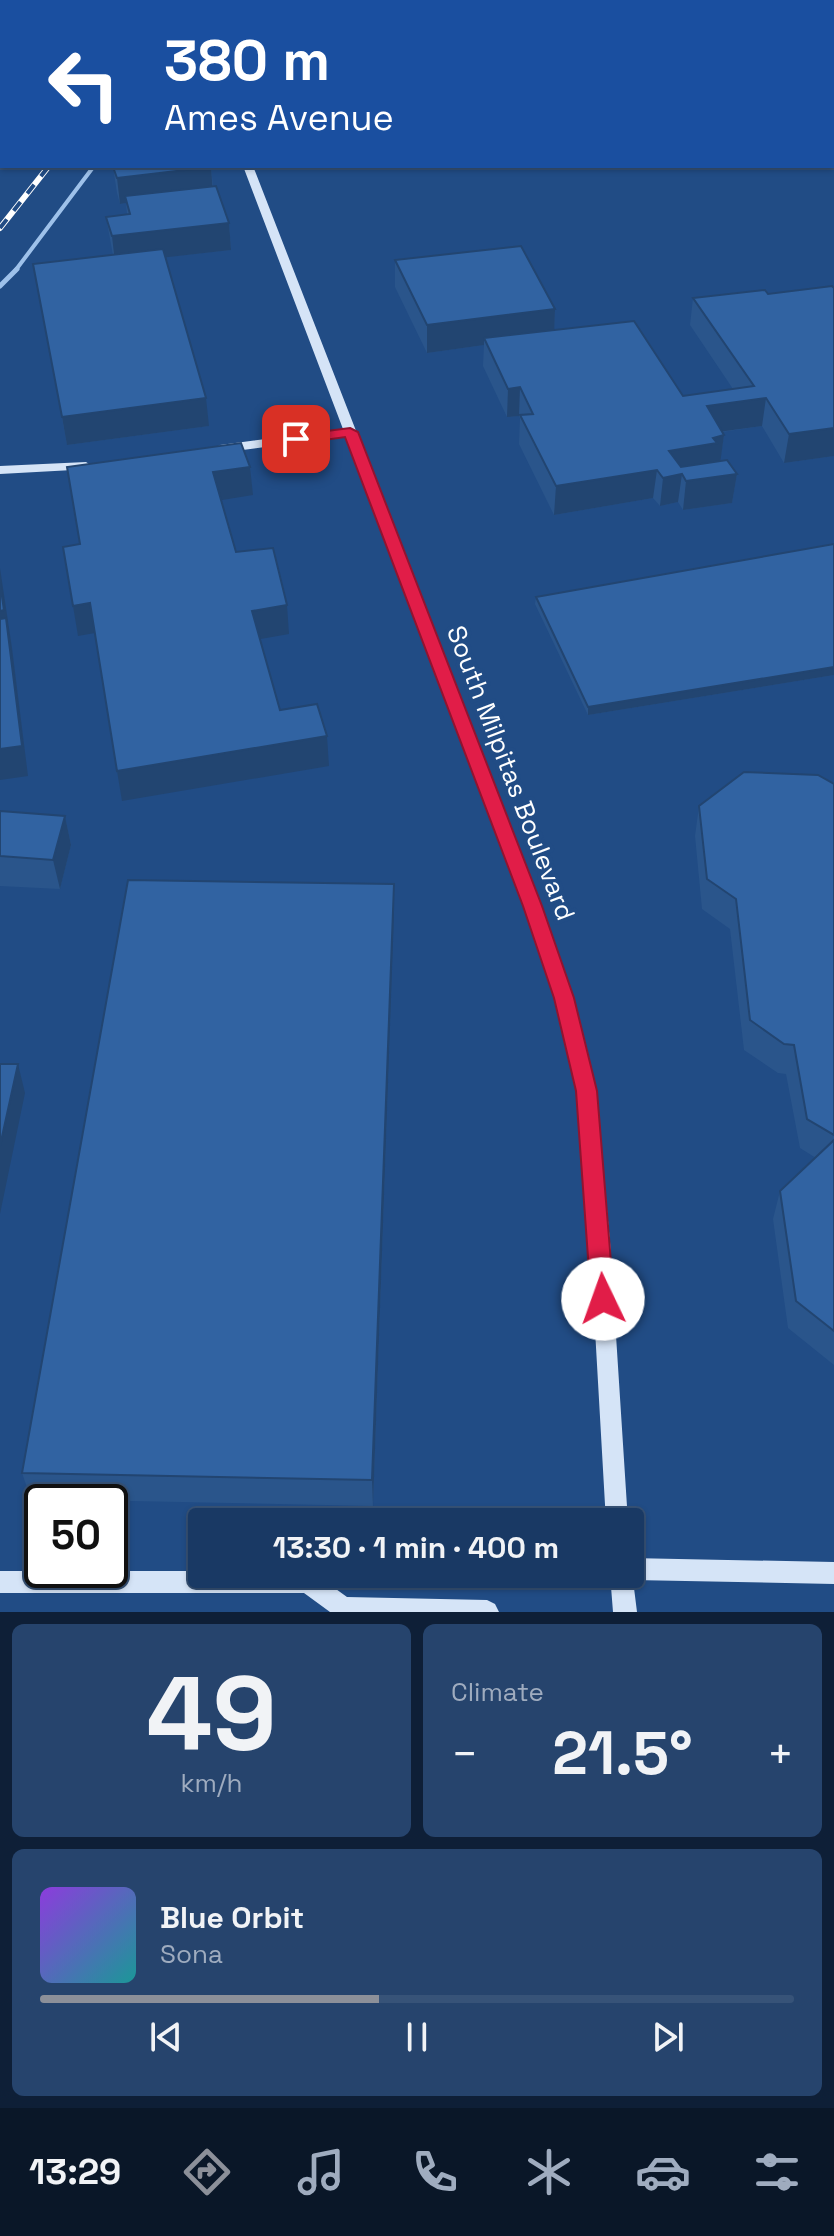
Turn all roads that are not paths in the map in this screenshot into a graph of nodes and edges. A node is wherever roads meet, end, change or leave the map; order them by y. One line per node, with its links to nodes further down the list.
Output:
1 (249, 168): 2 (main road, South Milpitas Boulevard)
2 (350, 432): 3 (main road); 6 (main road, South Milpitas Boulevard)
3 (210, 451)
4 (106, 465): 5 (main road)
5 (0, 470)
6 (616, 1508)
7 (644, 1569): 8 (main road)
8 (834, 1573)
9 (188, 1580): 10 (main road)
10 (0, 1582)
11 (325, 1588): 13 (main road)
12 (622, 1588): 14 (main road)
13 (487, 1612)
14 (625, 1612)

